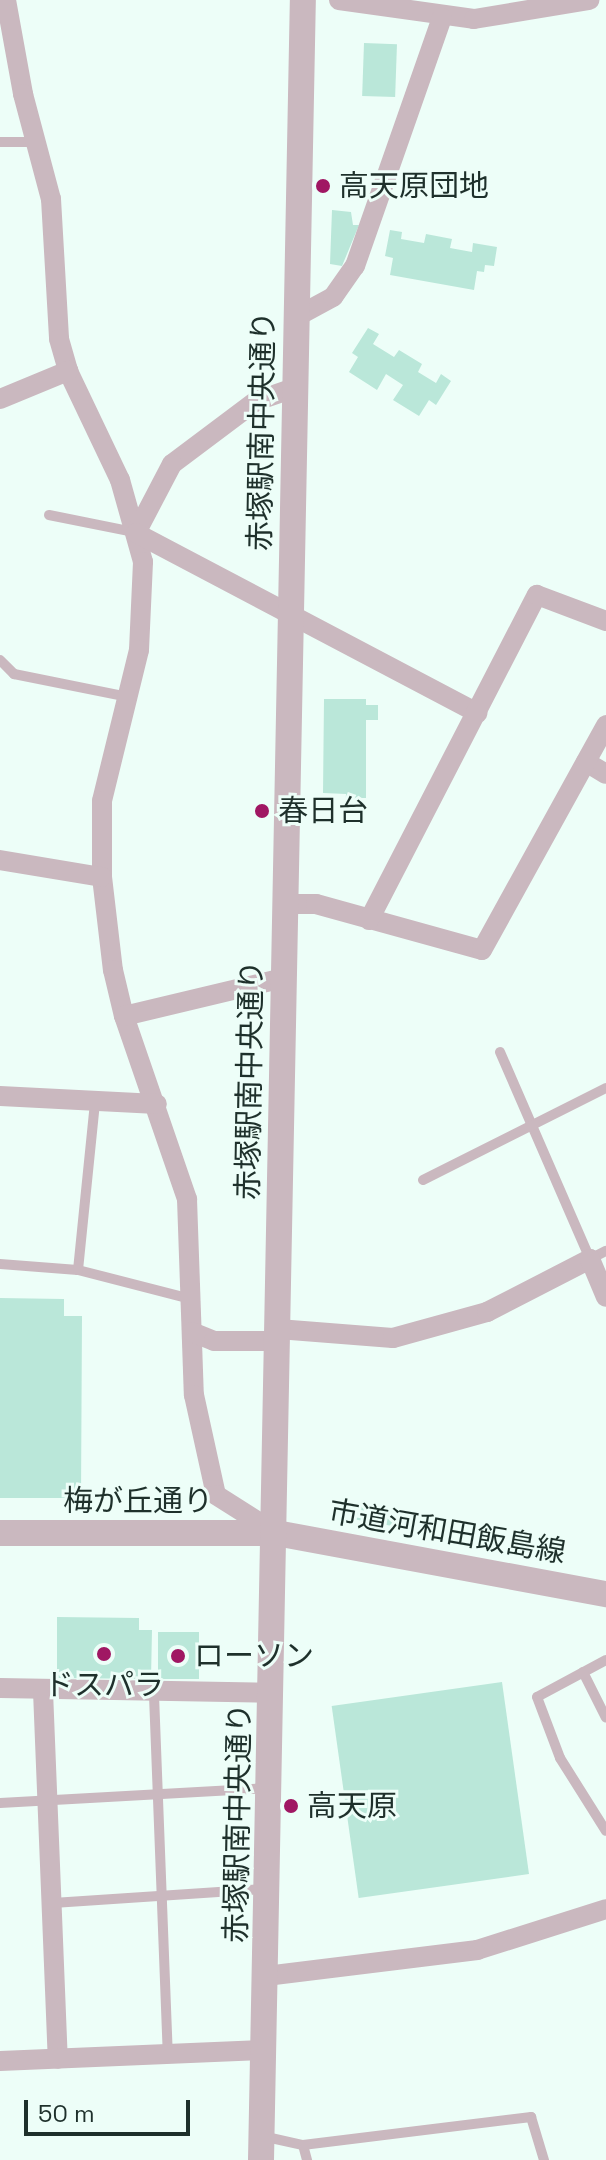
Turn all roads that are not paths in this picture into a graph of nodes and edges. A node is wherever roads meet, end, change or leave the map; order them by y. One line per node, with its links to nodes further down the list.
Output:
1 (6, 0): 8 (street)
2 (303, 0): 9 (street, 赤塚駅南中央通り)
3 (339, 0): 5 (street)
4 (589, 0): 6 (street)
5 (419, 7): 6 (street)
6 (442, 18): 9 (street)
7 (0, 142): 8 (lane)
8 (39, 142): 10 (street)
9 (296, 317): 11 (street, 赤塚駅南中央通り)
10 (68, 371): 12 (street); 14 (street)
11 (294, 388): 14 (street); 15 (street, 赤塚駅南中央通り)
12 (0, 399)
13 (49, 515): 14 (lane)
14 (136, 533): 15 (street); 18 (street)
15 (290, 618): 19 (street); 25 (street, 赤塚駅南中央通り)
16 (606, 621): 19 (street)
17 (0, 660): 18 (lane)
18 (130, 697): 24 (street)
19 (478, 713): 26 (street)
20 (606, 725): 21 (street)
21 (586, 762): 22 (street); 26 (street)
22 (606, 774)
23 (0, 860): 24 (street)
24 (102, 877): 28 (street)
25 (285, 904): 26 (street); 27 (street, 赤塚駅南中央通り)
26 (369, 920)
27 (284, 978): 28 (street); 42 (street, 赤塚駅南中央通り)
28 (124, 1016): 33 (street)
29 (500, 1052): 34 (lane)
30 (606, 1088): 34 (lane)
31 (0, 1096): 32 (street)
32 (95, 1103): 33 (street); 38 (lane)
33 (157, 1104): 40 (street)
34 (533, 1127): 35 (lane); 36 (lane)
35 (423, 1180)
36 (598, 1255): 39 (street); 42 (street)
37 (0, 1264): 38 (lane)
38 (78, 1270): 40 (lane)
39 (606, 1297)
40 (191, 1299): 41 (street)
41 (192, 1332): 42 (street); 44 (street)
42 (278, 1335): 44 (street, 赤塚駅南中央通り)
43 (0, 1533): 44 (street, 梅が丘通り)
44 (276, 1533): 45 (street, 市道河和田飯島線); 50 (street, 赤塚駅南中央通り)
45 (606, 1594)
46 (606, 1660): 47 (lane)
47 (583, 1672): 52 (lane); 57 (lane)
48 (0, 1688): 49 (street)
49 (43, 1691): 51 (street); 55 (street)
50 (273, 1693): 51 (street); 53 (street, 赤塚駅南中央通り)
51 (154, 1695): 54 (lane)
52 (606, 1718)
53 (271, 1788): 54 (lane); 58 (street, 赤塚駅南中央通り)
54 (156, 1797): 55 (lane); 59 (lane)
55 (47, 1801): 56 (lane); 60 (street)
56 (0, 1803)
57 (606, 1831)
58 (268, 1889): 59 (lane); 62 (street, 赤塚駅南中央通り)
59 (161, 1896): 60 (lane); 64 (lane)
60 (53, 1903): 65 (street)
61 (606, 1909): 62 (street)
62 (266, 1976): 63 (street, 赤塚駅南中央通り)
63 (263, 2050): 64 (street); 68 (street, 赤塚駅南中央通り)
64 (168, 2055): 65 (street)
65 (58, 2059): 66 (street)
66 (0, 2061)
67 (303, 2145): 68 (lane); 69 (lane); 70 (lane)
68 (261, 2148)
69 (307, 2160)
70 (544, 2160)

